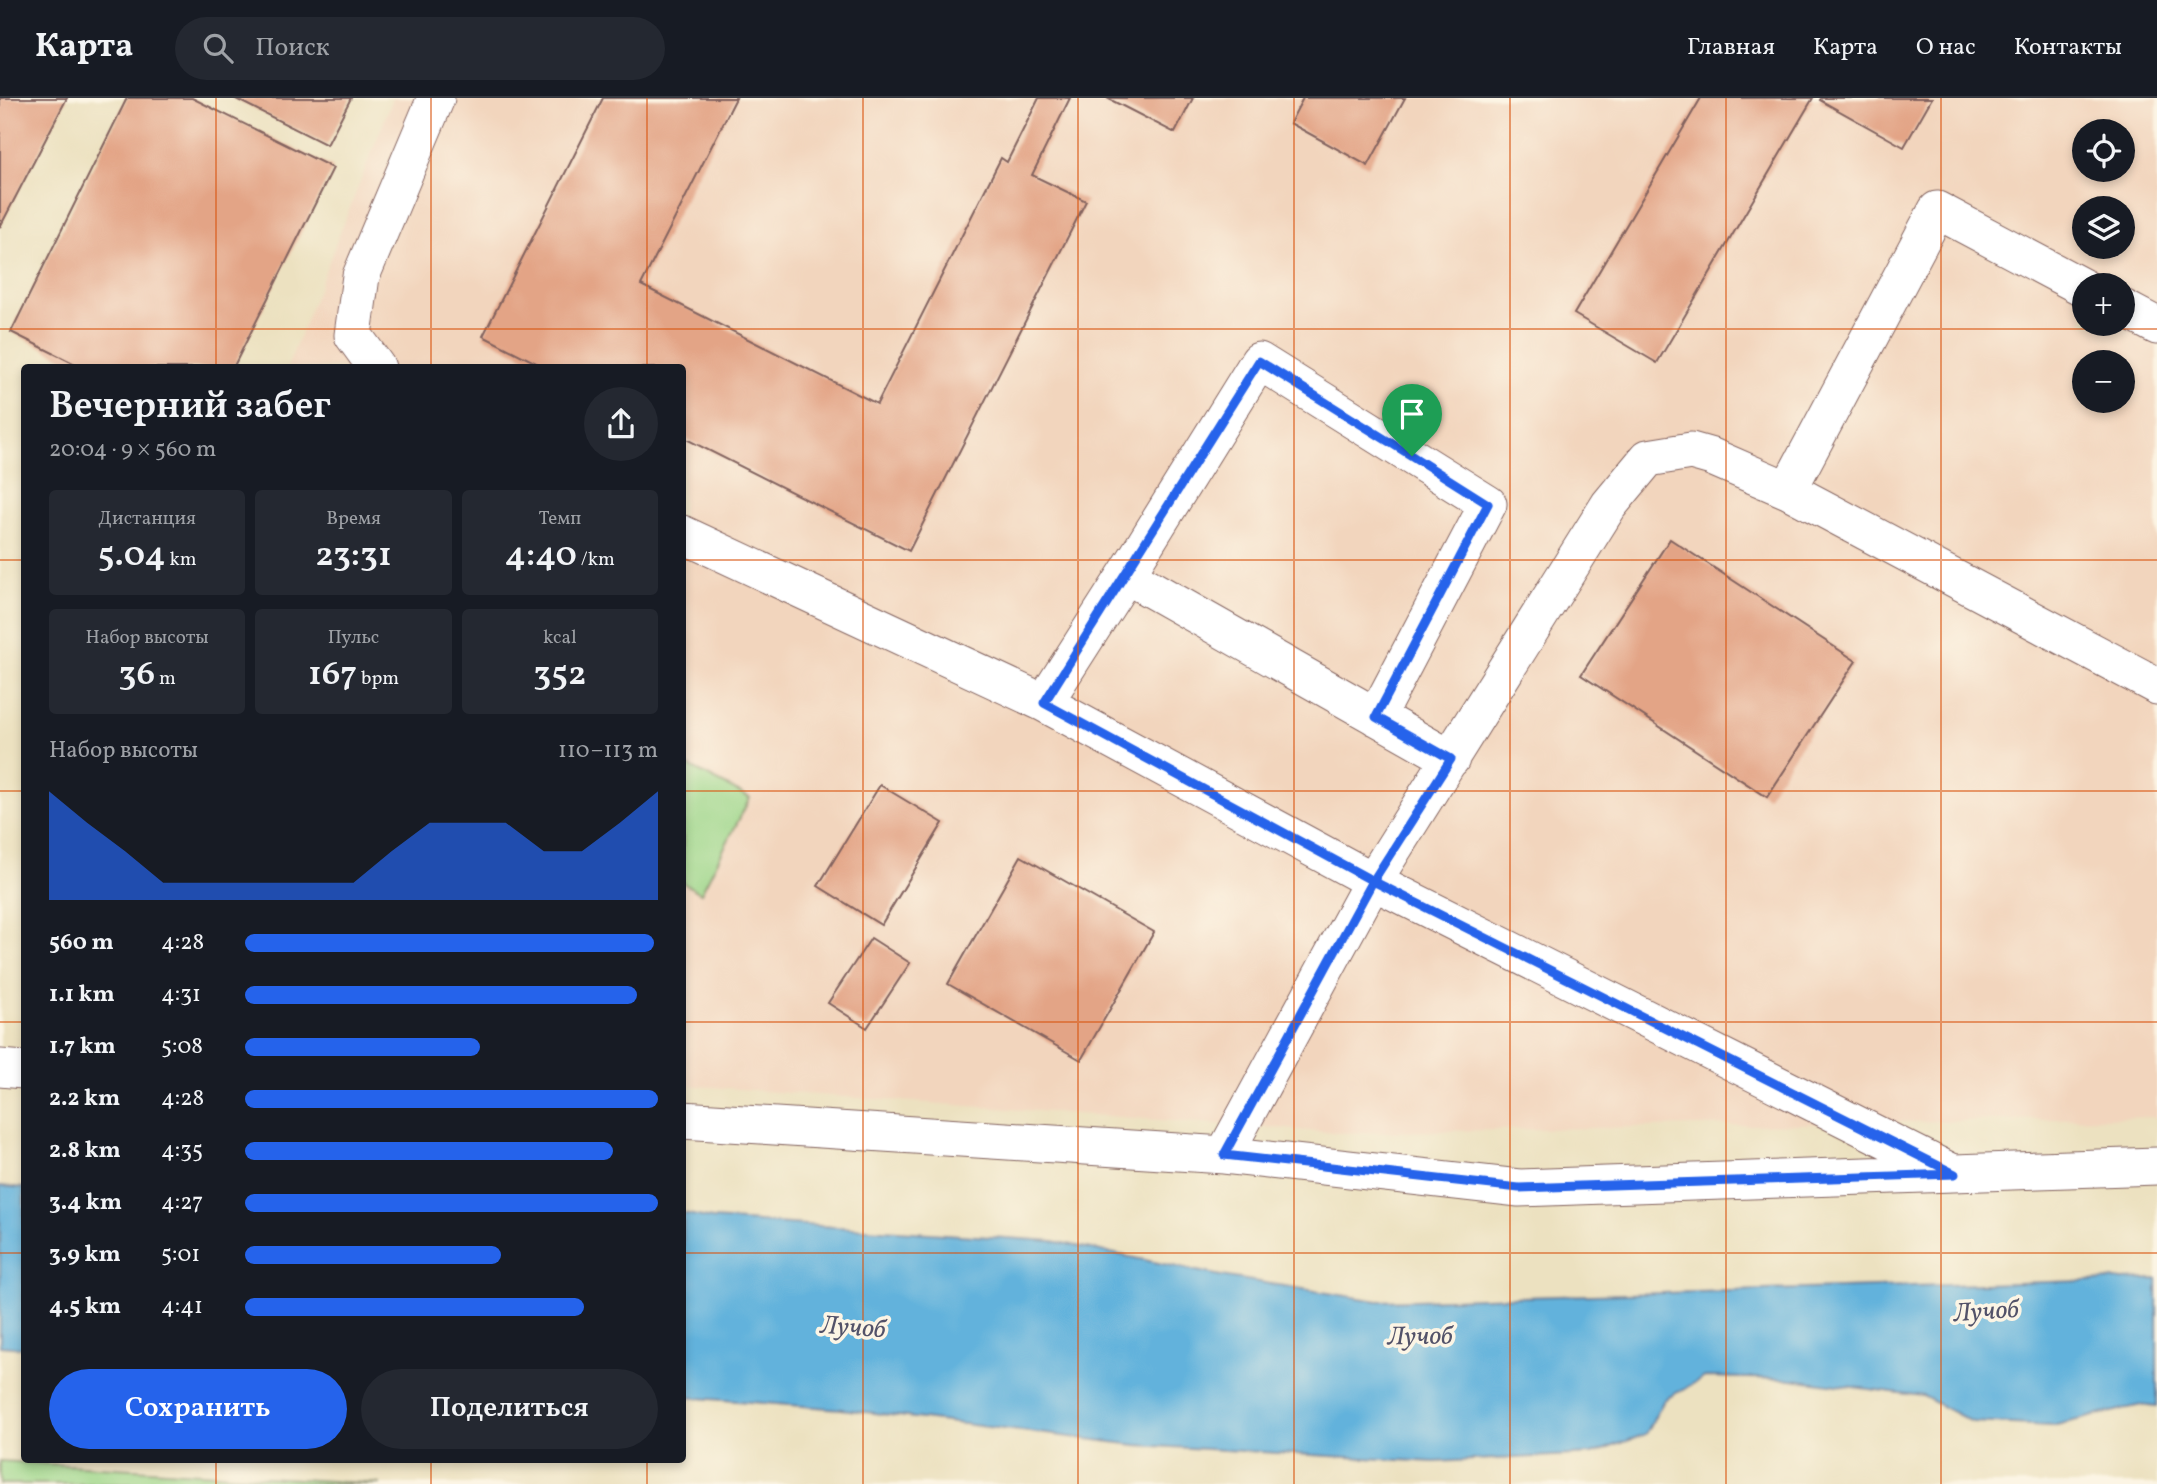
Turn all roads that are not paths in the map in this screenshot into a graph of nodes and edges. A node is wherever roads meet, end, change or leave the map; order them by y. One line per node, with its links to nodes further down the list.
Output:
1 (436, 98): 5 (lane)
2 (2072, 282): 6 (lane)
3 (2135, 314): 4 (lane)
4 (2157, 326)
5 (374, 364)
6 (1788, 490): 9 (lane); 12 (lane)
7 (686, 536): 10 (lane)
8 (1126, 575): 10 (lane); 11 (lane); 11 (lane)
9 (2157, 686)
10 (1044, 703): 13 (lane)
11 (1376, 717): 12 (lane)
12 (1451, 759): 13 (lane)
13 (1373, 881): 17 (lane); 19 (lane)
14 (0, 1068): 15 (lane)
15 (21, 1070)
16 (686, 1120): 17 (lane)
17 (1224, 1155): 19 (lane)
18 (2157, 1166): 19 (lane)
19 (1955, 1174)

